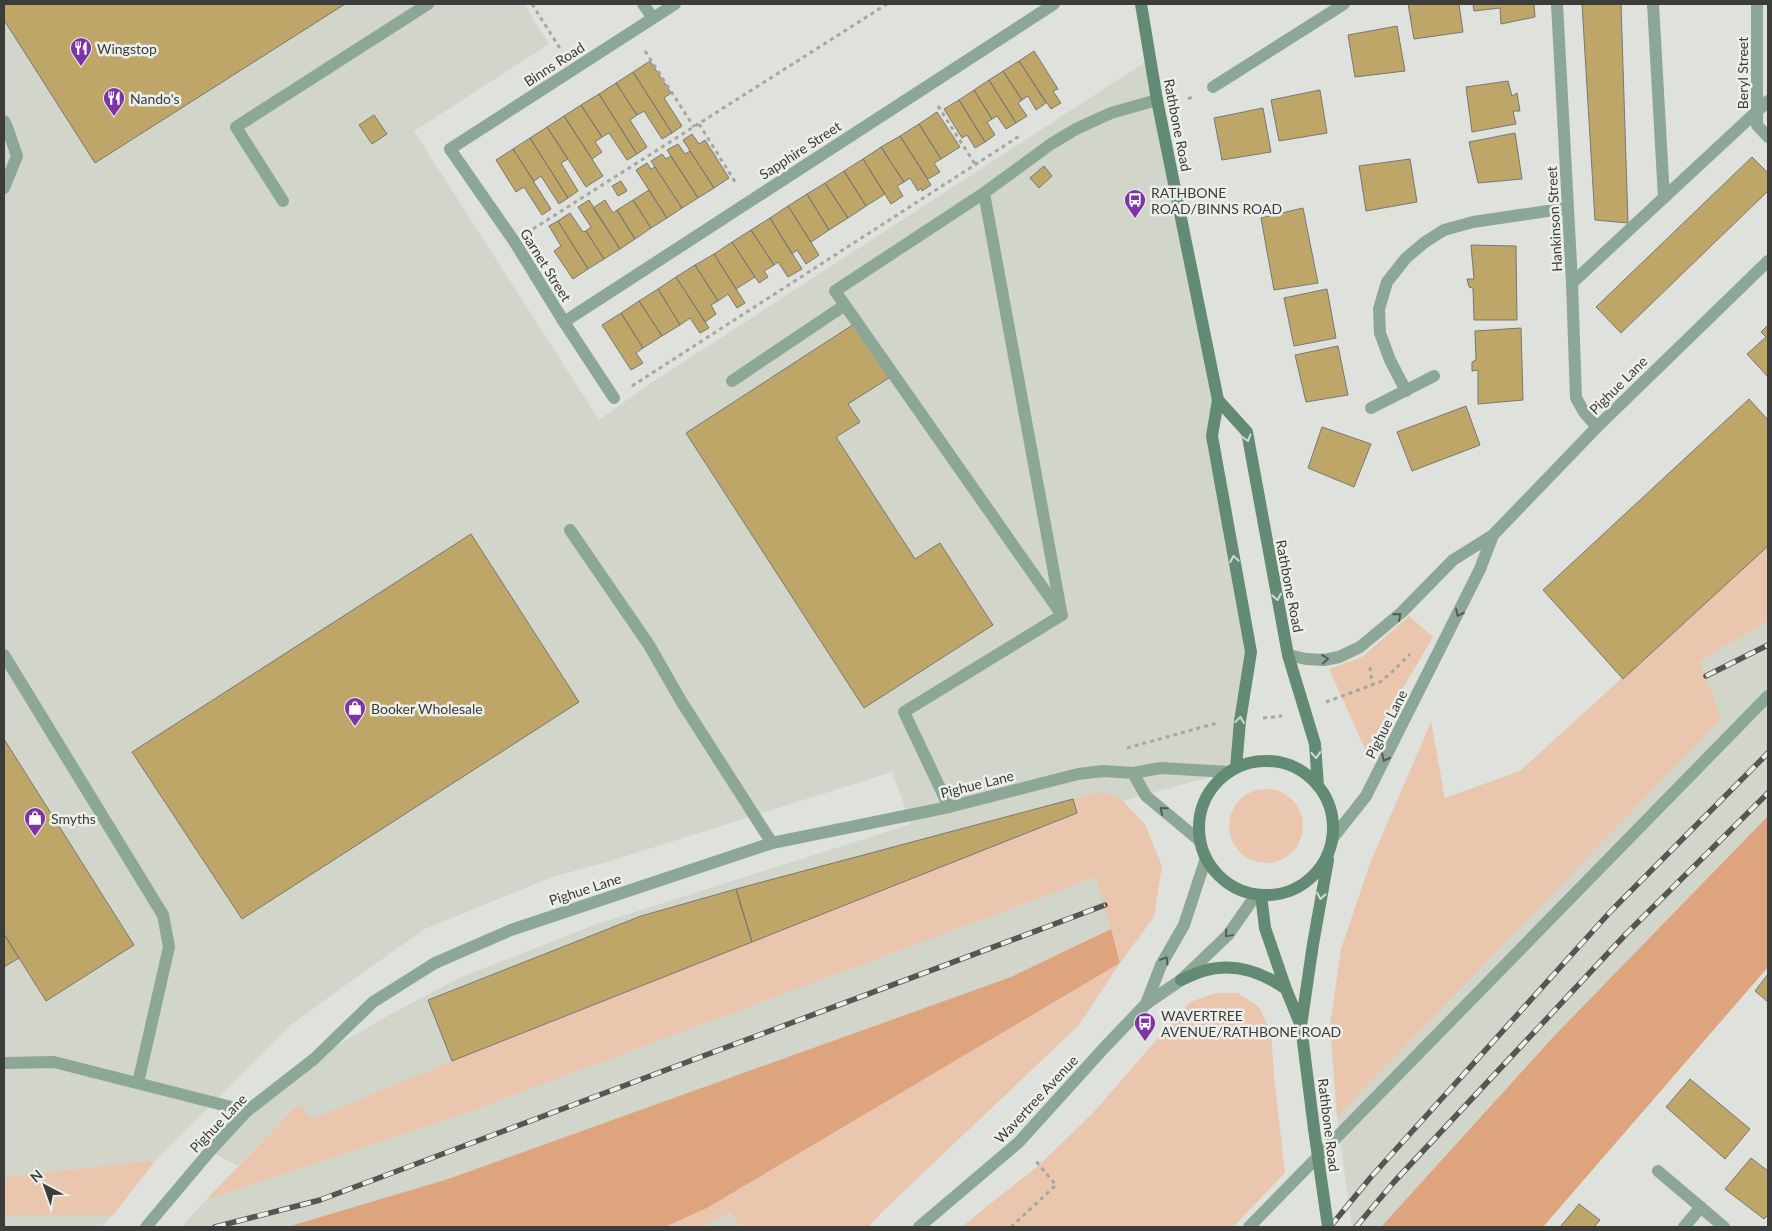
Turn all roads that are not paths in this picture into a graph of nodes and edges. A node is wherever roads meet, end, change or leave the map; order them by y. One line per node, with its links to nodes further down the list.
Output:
1 (428, 4): 21 (street)
2 (643, 4): 10 (street)
3 (674, 4): 10 (street, Binns Road)
4 (1054, 4): 26 (street, Sapphire Street)
5 (1141, 4): 12 (main road, Rathbone Road)
6 (1344, 4): 11 (street)
7 (1557, 4): 22 (street, Hankinson Street)
8 (1653, 4): 20 (street)
9 (1757, 4): 14 (street, Beryl Street)
10 (653, 18): 17 (street, Binns Road)
11 (1213, 87)
12 (1157, 100): 19 (street); 31 (main road, Rathbone Road)
13 (1768, 101): 14 (street)
14 (1757, 112): 16 (street, Beryl Street); 20 (street)
15 (4, 121): 18 (street)
16 (1768, 137)
17 (450, 149): 26 (street, Garnet Street)
18 (4, 188)
19 (984, 193): 25 (street); 36 (street)
20 (1664, 198): 24 (street)
21 (283, 201)
22 (1568, 208): 24 (street, Hankinson Street); 29 (street)
23 (1768, 261): 33 (street, Pighue Lane)
24 (1572, 284): 33 (street, Hankinson Street)
25 (845, 305): 28 (street); 36 (street)
26 (564, 322): 30 (street, Garnet Street)
27 (1434, 376): 29 (street)
28 (732, 380)
29 (1406, 391): 32 (street)
30 (614, 398)
31 (1218, 400): 38 (main road, Rathbone Road, one-way to 38); 40 (main road, Rathbone Road, one-way to 31)
32 (1371, 408)
33 (1597, 427): 35 (street, Pighue Lane)
34 (570, 530): 45 (street)
35 (1493, 535): 38 (street, Pighue Lane, one-way to 35); 46 (street, Pighue Lane, one-way to 46)
36 (1062, 615): 43 (street)
37 (4, 655): 54 (street)
38 (1288, 655): 42 (main road, Rathbone Road, one-way to 42)
39 (1768, 696): 60 (street)
40 (1233, 770): 41 (street, Pighue Lane); 42 (main road); 44 (main road)
41 (1133, 773): 43 (street, Pighue Lane); 44 (street, one-way to 41)
42 (1318, 786): 46 (main road)
43 (949, 807): 45 (street, Pighue Lane)
44 (1200, 842): 47 (main road)
45 (772, 843): 55 (street, Pighue Lane)
46 (1331, 844): 48 (main road); 52 (main road, Rathbone Road, one-way to 52)
47 (1206, 858): 48 (main road); 51 (street, Wavertree Avenue, one-way to 47)
48 (1259, 895): 49 (street, Wavertree Avenue, one-way to 49); 50 (main road, Rathbone Road)
49 (1181, 980): 50 (main road); 51 (street, Wavertree Avenue)
50 (1286, 989): 52 (main road, Rathbone Road)
51 (1146, 1004): 59 (street, Wavertree Avenue)
52 (1301, 1026): 61 (main road, Rathbone Road, bridge)
53 (4, 1063): 54 (street)
54 (138, 1083): 55 (street)
55 (247, 1111): 58 (street, Pighue Lane)
56 (1658, 1171): 57 (street)
57 (1701, 1208): 62 (street); 63 (street)
58 (146, 1227)
59 (919, 1227)
60 (1249, 1227)
61 (1328, 1227)
62 (1684, 1227)
63 (1724, 1227)

